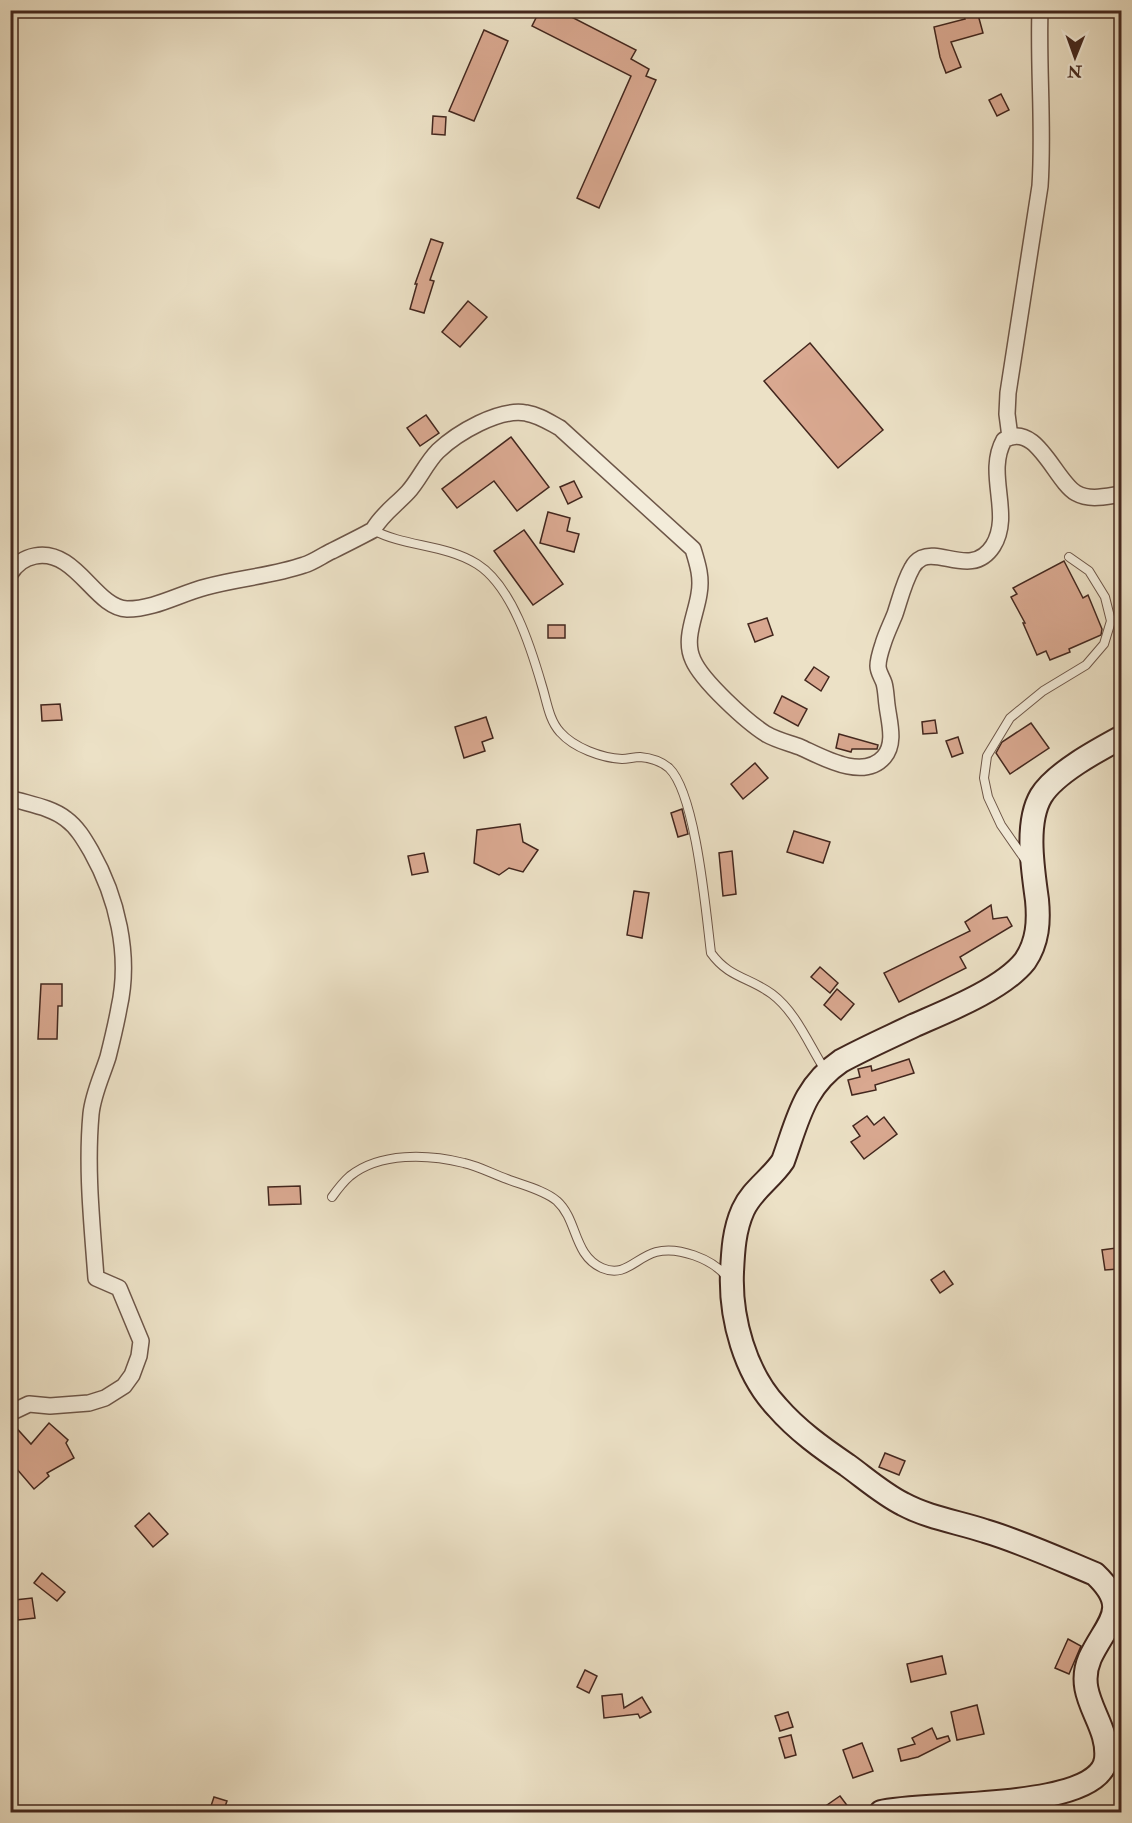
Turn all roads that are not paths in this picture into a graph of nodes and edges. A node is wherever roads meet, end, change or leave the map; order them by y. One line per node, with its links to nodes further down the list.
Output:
1 (1040, 10): 2 (street)
2 (1010, 436): 3 (street); 4 (street)
3 (1122, 494)
4 (373, 530): 6 (street); 10 (lane)
5 (1069, 557): 9 (lane)
6 (10, 574)
7 (1122, 737): 9 (street)
8 (10, 798): 13 (street)
9 (1033, 869): 10 (street)
10 (826, 1071): 12 (street)
11 (332, 1197): 12 (lane)
12 (731, 1282): 14 (street)
13 (10, 1413)
14 (880, 1812)

